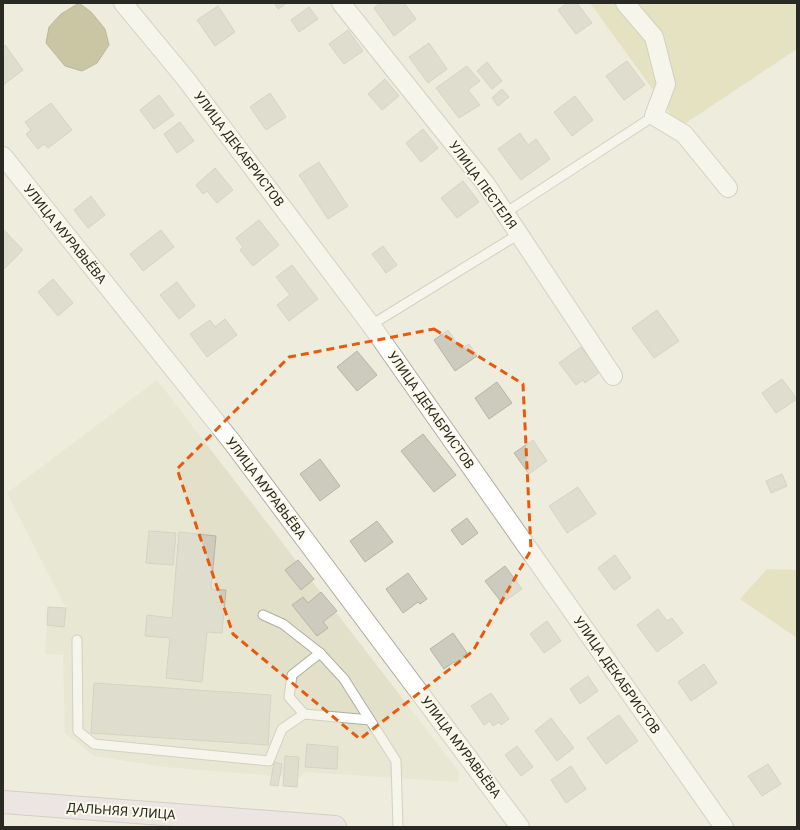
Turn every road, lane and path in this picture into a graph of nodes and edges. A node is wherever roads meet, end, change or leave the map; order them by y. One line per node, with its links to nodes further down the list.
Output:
1 (123, 3): 9 (street, УЛИЦА ДЕКАБРИСТОВ)
2 (342, 3): 7 (street, УЛИЦА ПЕСТЕЛЯ)
3 (625, 3): 4 (street)
4 (654, 116): 6 (street); 7 (lane)
5 (3, 156): 19 (street, УЛИЦА МУРАВЬЁВА)
6 (728, 188)
7 (505, 213): 8 (street, УЛИЦА ПЕСТЕЛЯ)
8 (519, 234): 9 (lane); 10 (street, УЛИЦА ПЕСТЕЛЯ)
9 (371, 325): 20 (street, УЛИЦА ДЕКАБРИСТОВ)
10 (613, 376)
11 (262, 615): 13 (lane)
12 (77, 640): 14 (lane)
13 (320, 653): 14 (lane); 15 (lane)
14 (304, 714): 15 (lane)
15 (370, 720): 18 (lane)
16 (3, 802): 17 (main road, ДАЛЬНЯЯ УЛИЦА)
17 (335, 827)
18 (398, 827)
19 (520, 827)
20 (724, 827)

